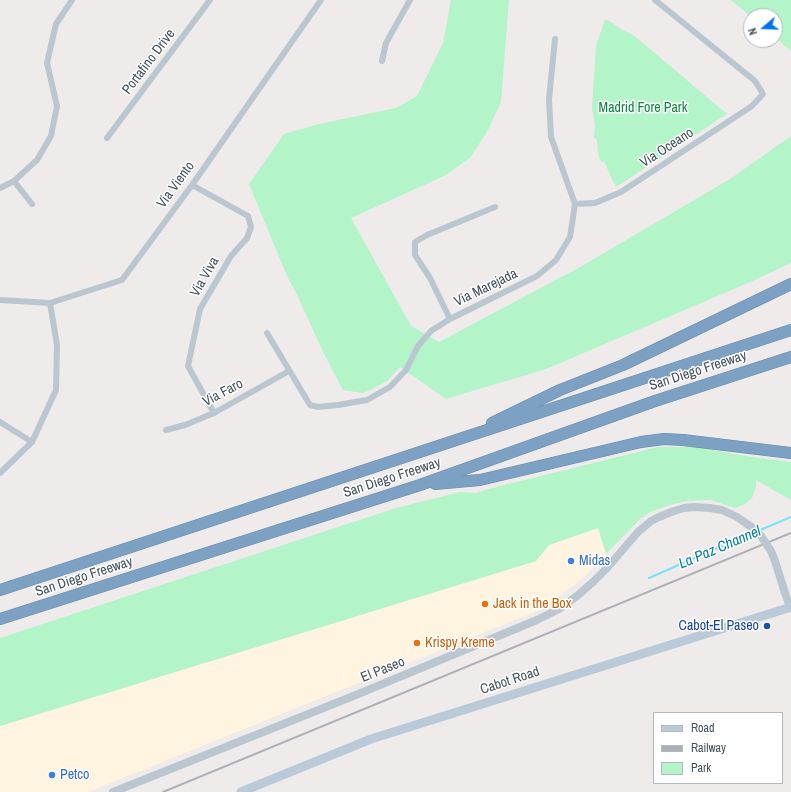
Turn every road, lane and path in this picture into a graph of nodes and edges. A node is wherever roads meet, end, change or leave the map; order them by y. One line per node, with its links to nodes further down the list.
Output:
1 (72, 0): 9 (street)
2 (210, 0): 8 (street, Portafino Drive)
3 (321, 0): 10 (street, Via Viento)
4 (410, 0): 7 (street)
5 (655, 0): 13 (street, Via Oceano)
6 (555, 39): 13 (street, Via Marejada)
7 (382, 62)
8 (107, 138)
9 (14, 181): 11 (street); 12 (street)
10 (192, 184): 17 (street, Via Viento); 23 (street, Via Viva)
11 (0, 188)
12 (32, 204)
13 (575, 204): 18 (street, Via Marejada)
14 (495, 207): 18 (street)
15 (791, 284): 26 (highway)
16 (0, 300): 17 (street, Via Viento)
17 (50, 303): 27 (street)
18 (450, 319): 22 (street, Via Marejada)
19 (791, 330): 26 (highway, San Diego Freeway)
20 (267, 334): 22 (street, Via Marejada)
21 (791, 357): 30 (highway, San Diego Freeway)
22 (289, 371): 23 (street, Via Faro)
23 (214, 413): 25 (street, Via Faro)
24 (0, 422): 27 (street)
25 (166, 430)
26 (454, 441): 31 (highway, San Diego Freeway)
27 (32, 442): 29 (street)
28 (791, 453): 30 (highway)
29 (0, 473)
30 (420, 485): 33 (highway, San Diego Freeway)
31 (0, 590)
32 (790, 607): 34 (street, El Paseo, bridge); 35 (main road, Cabot Road)
33 (0, 619)
34 (113, 792)
35 (241, 792)

